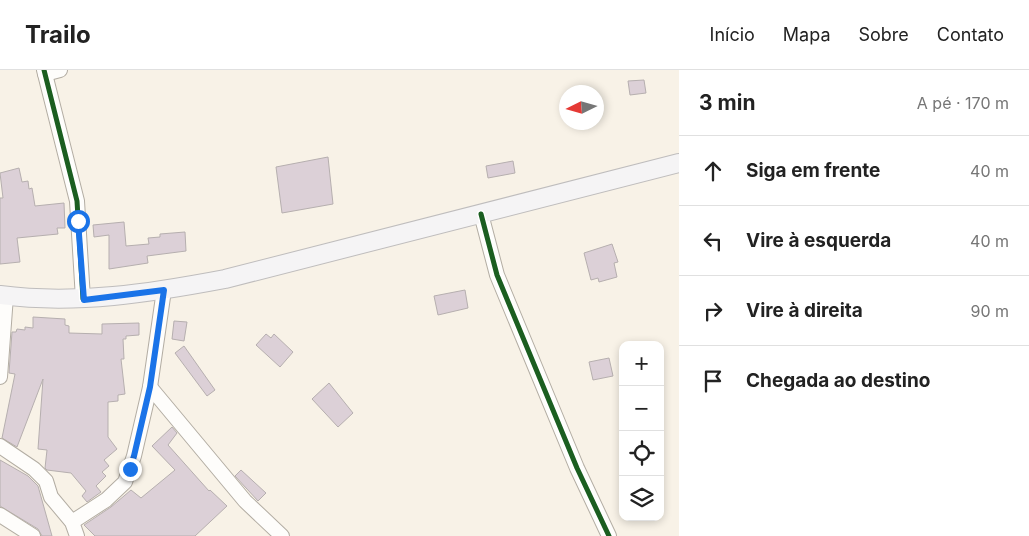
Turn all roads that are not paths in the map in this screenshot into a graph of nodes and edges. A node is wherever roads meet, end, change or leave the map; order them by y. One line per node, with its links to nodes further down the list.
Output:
1 (60, 70): 2 (street)
2 (45, 72): 7 (street)
3 (679, 163): 4 (main road)
4 (481, 214): 5 (main road); 17 (street)
5 (164, 290): 7 (main road); 10 (street)
6 (3, 295): 7 (main road); 8 (street)
7 (84, 300)
8 (1, 349): 9 (street)
9 (0, 377)
10 (150, 387): 13 (street); 16 (street)
11 (0, 446): 13 (street)
12 (0, 515): 14 (street)
13 (72, 522): 15 (street)
14 (33, 536)
15 (77, 536)
16 (282, 536)
17 (609, 536)

